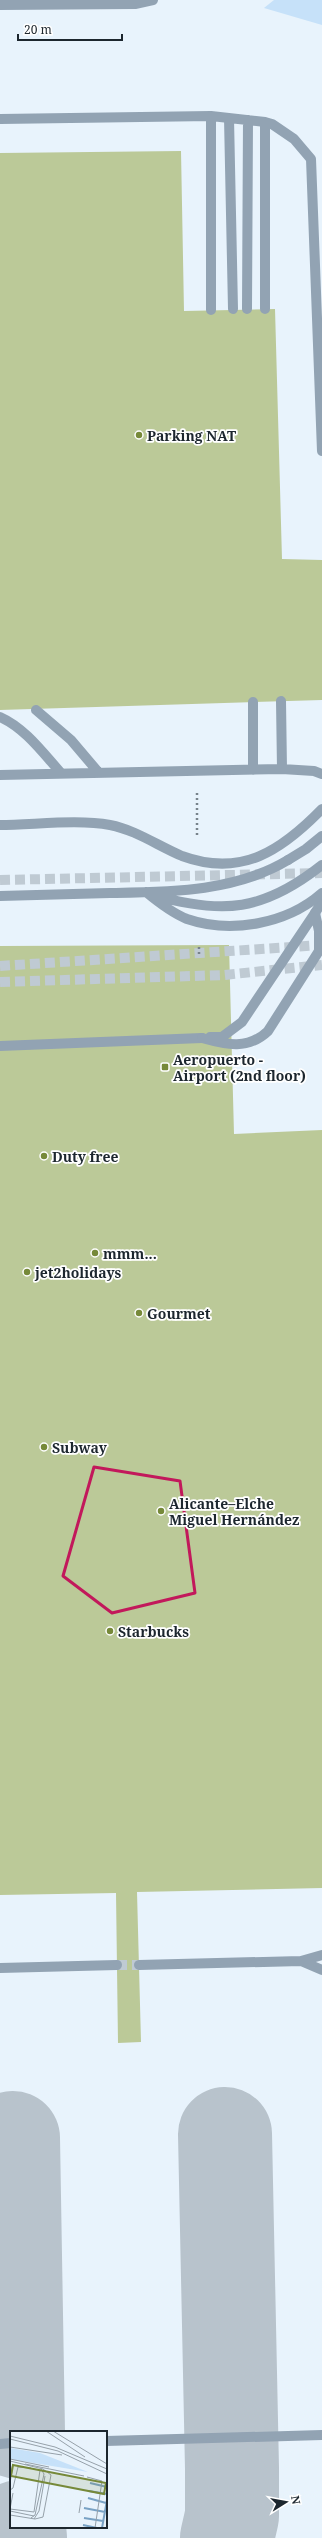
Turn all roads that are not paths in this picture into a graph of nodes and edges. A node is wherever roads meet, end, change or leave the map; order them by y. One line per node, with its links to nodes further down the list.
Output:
1 (153, 0): 2 (lane)
2 (0, 5)
3 (211, 116): 4 (lane); 5 (lane); 10 (lane)
4 (230, 118): 6 (lane); 11 (lane)
5 (0, 119)
6 (248, 120): 7 (lane); 8 (lane)
7 (265, 122): 9 (lane); 12 (lane)
8 (247, 309)
9 (265, 309)
10 (211, 310)
11 (233, 310)
12 (322, 451)
13 (281, 701): 17 (lane)
14 (253, 702): 18 (lane)
15 (36, 710): 19 (lane)
16 (0, 717): 20 (lane)
17 (282, 769): 18 (lane); 21 (lane)
18 (253, 770): 19 (lane)
19 (99, 772): 20 (lane)
20 (61, 773): 22 (lane)
21 (322, 774)
22 (0, 775)
23 (322, 809): 24 (lane, bridge)
24 (0, 825)
25 (322, 836): 27 (lane, bridge)
26 (322, 865): 27 (lane, bridge)
27 (146, 892): 28 (lane, bridge); 29 (lane, bridge)
28 (322, 892)
29 (0, 896)
30 (322, 902): 31 (lane)
31 (315, 913): 32 (lane, bridge); 32 (lane, bridge)
32 (202, 1038): 33 (lane)
33 (0, 1046)
34 (322, 1955): 35 (lane)
35 (301, 1961): 37 (lane); 39 (lane)
36 (117, 1965): 38 (lane)
37 (139, 1965)
38 (0, 1968)
39 (322, 1970)
40 (322, 2435): 41 (lane)
41 (107, 2441)
42 (10, 2443): 43 (lane)
43 (0, 2444)

